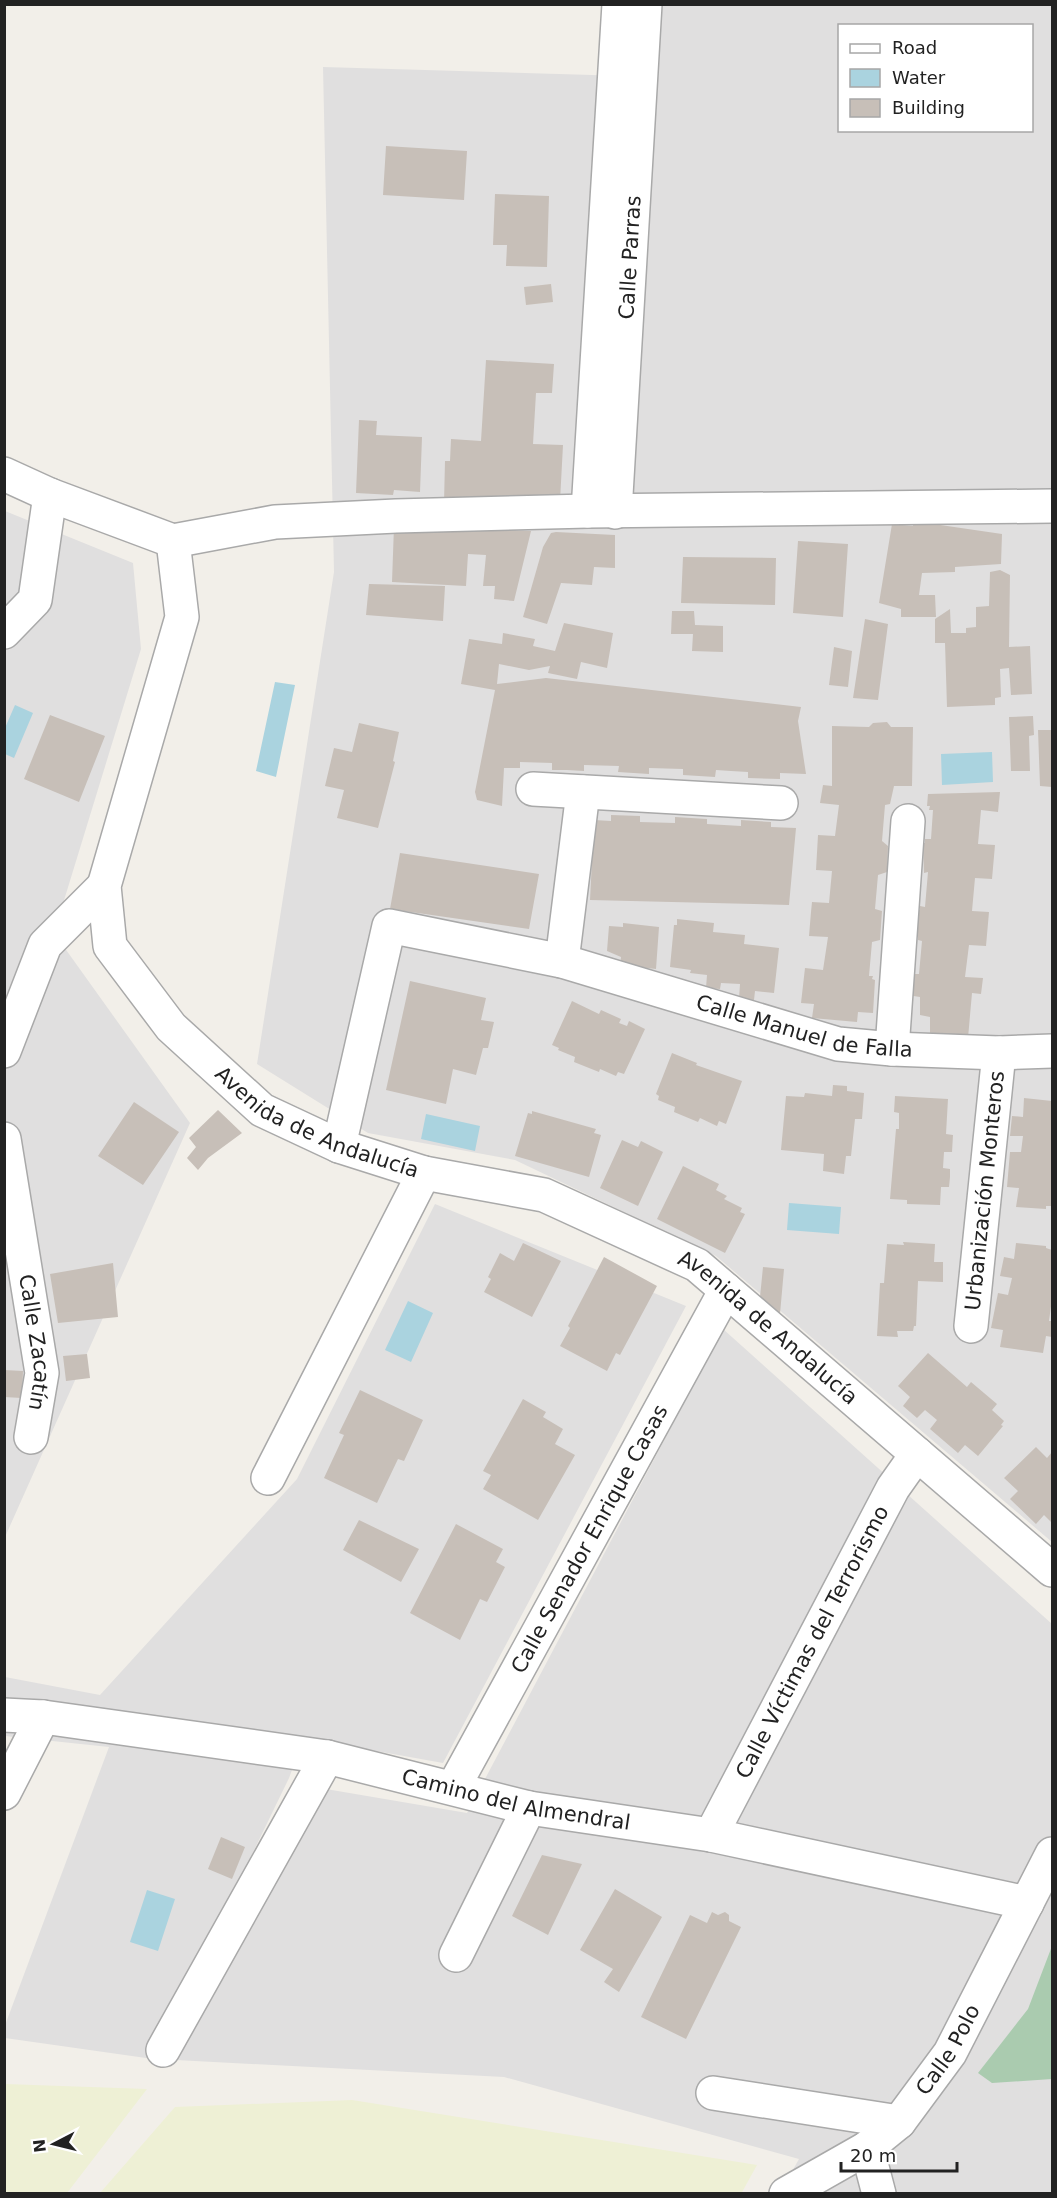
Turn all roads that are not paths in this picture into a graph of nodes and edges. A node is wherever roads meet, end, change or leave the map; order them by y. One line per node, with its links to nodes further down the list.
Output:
1 (619, 4): 6 (street, Calle Parras)
2 (645, 4): 6 (street, Calle Parras)
3 (4, 474): 4 (street)
4 (50, 495): 7 (street); 8 (street)
5 (1053, 506): 6 (street)
6 (602, 511): 7 (street)
7 (173, 541): 13 (street, Avenida de Andalucía)
8 (4, 632)
9 (533, 789): 10 (street)
10 (583, 792): 11 (street); 14 (street)
11 (781, 803)
12 (908, 821): 15 (street)
13 (104, 886): 17 (street); 20 (street, Avenida de Andalucía)
14 (562, 961): 15 (street, Calle Manuel de Falla); 20 (street, Calle Manuel de Falla)
15 (892, 1049): 18 (street, Calle Manuel de Falla)
16 (1053, 1050): 18 (street, Calle Manuel de Falla)
17 (4, 1051)
18 (999, 1053): 23 (street, Urbanización Monteros)
19 (4, 1139): 24 (street, Calle Zacatín)
20 (339, 1146): 21 (street, Avenida de Andalucía)
21 (424, 1173): 22 (street, Avenida de Andalucía); 26 (street)
22 (726, 1290): 25 (street, Avenida de Andalucía); 31 (street, Calle Senador Enrique Casas)
23 (971, 1326)
24 (32, 1437)
25 (917, 1454): 27 (street, Avenida de Andalucía); 34 (street, Calle Víctimas del Terrorismo)
26 (268, 1478)
27 (1053, 1570)
28 (4, 1715): 29 (street, Camino del Almendral)
29 (43, 1717): 30 (street, Camino del Almendral); 32 (street)
30 (327, 1756): 31 (street, Camino del Almendral); 38 (street)
31 (453, 1788): 33 (street, Camino del Almendral)
32 (4, 1793)
33 (530, 1808): 34 (street, Camino del Almendral); 37 (street)
34 (711, 1835): 36 (street, Camino del Almendral)
35 (1053, 1854): 36 (street, Calle Polo)
36 (1027, 1903): 40 (street, Calle Polo)
37 (456, 1955)
38 (163, 2050)
39 (713, 2093): 40 (street)
40 (899, 2122): 41 (street, Calle Polo)
41 (867, 2148): 42 (street, Calle Polo); 43 (street)
42 (786, 2193)
43 (879, 2193)

